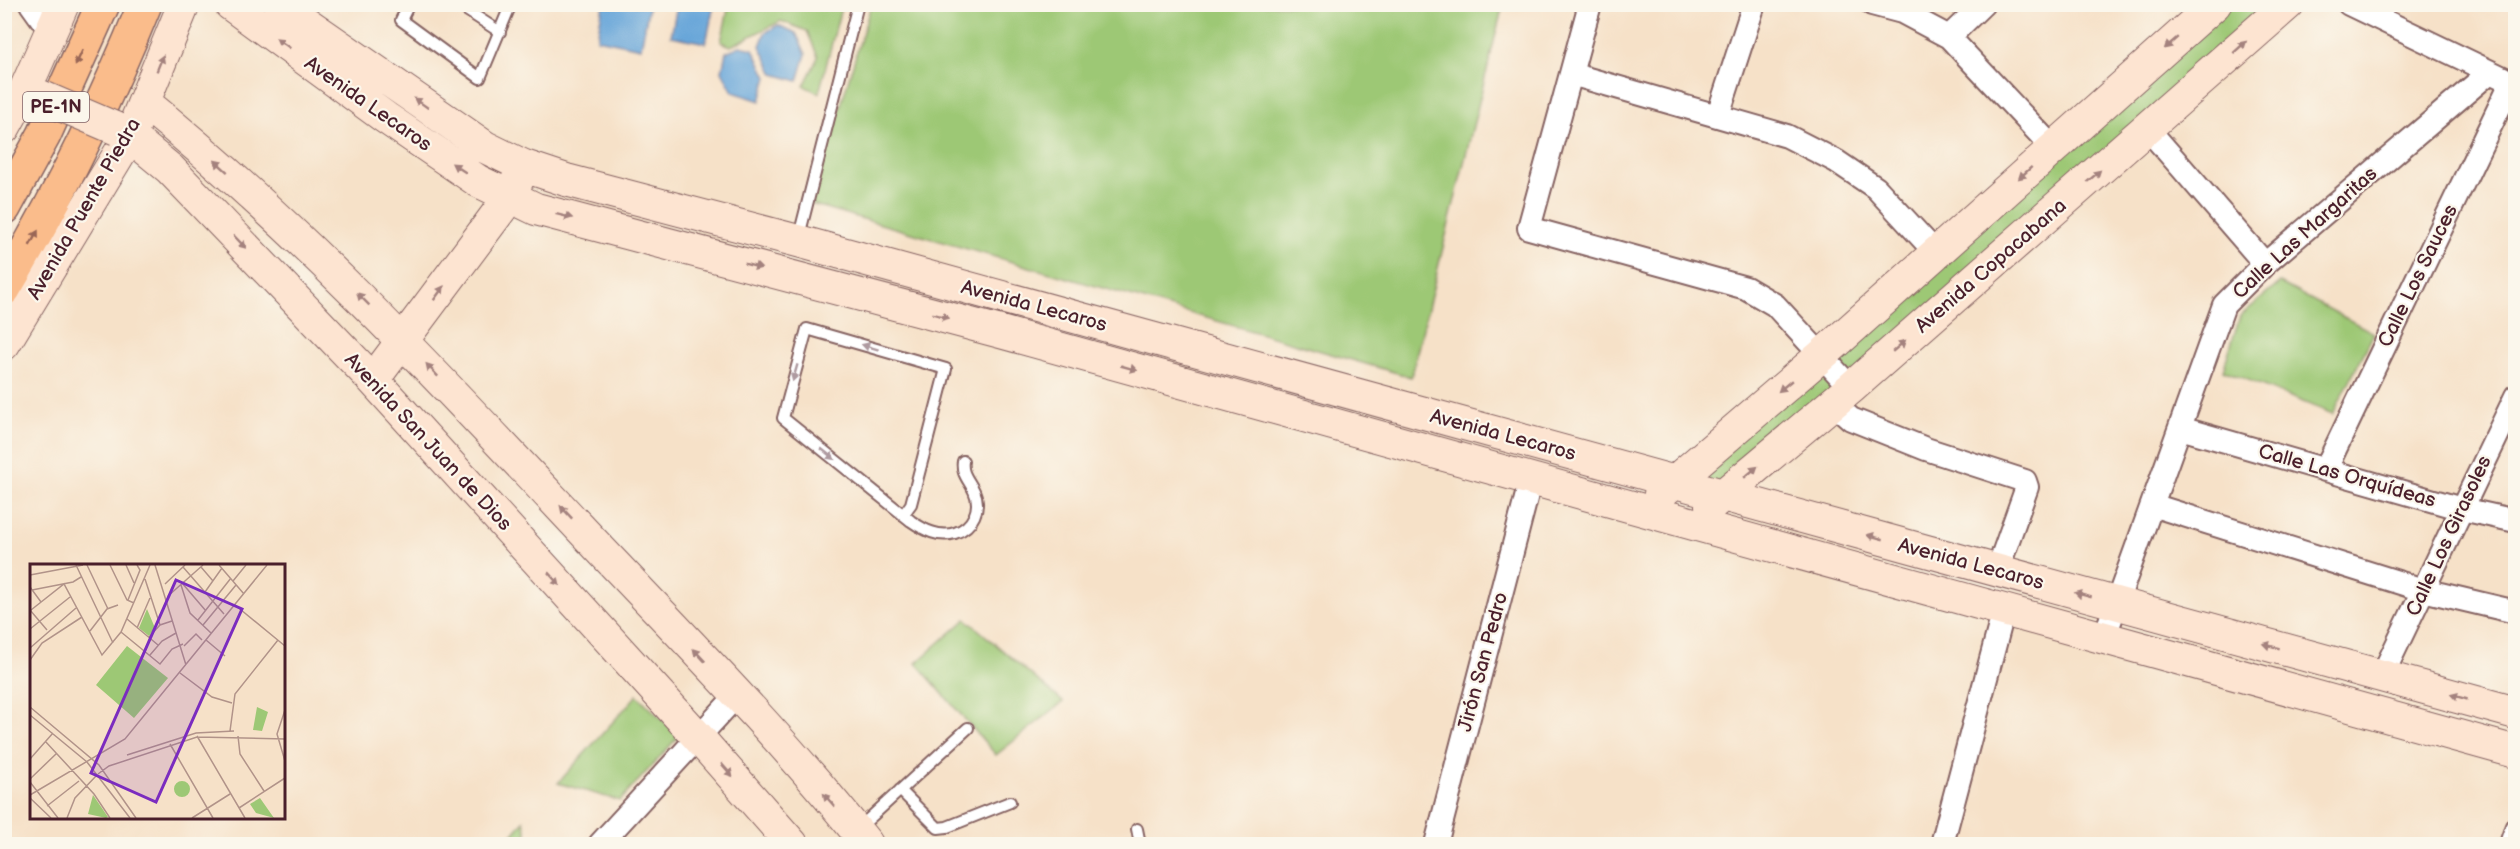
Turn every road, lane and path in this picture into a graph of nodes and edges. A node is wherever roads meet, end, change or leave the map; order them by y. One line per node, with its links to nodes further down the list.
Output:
1 (31, 4): 18 (street)
2 (103, 4): 33 (highway, PE-1N, one-way to 33)
3 (145, 4): 37 (highway, PE-1N, one-way to 3)
4 (184, 4): 25 (main road, Avenida Puente Piedra, one-way to 4)
5 (230, 4): 32 (main road, Avenida Lecaros, one-way to 5)
6 (279, 4): 31 (main road, Avenida Lecaros, one-way to 6)
7 (409, 4): 19 (lane)
8 (457, 4): 19 (lane)
9 (512, 4): 19 (lane)
10 (858, 4): 34 (lane)
11 (1590, 4): 22 (street)
12 (1754, 4): 26 (street)
13 (1872, 4): 20 (street)
14 (1983, 4): 20 (street)
15 (2215, 4): 30 (main road, one-way to 30)
16 (2288, 4): 28 (main road, Avenida Copacabana, one-way to 16)
17 (2349, 4): 21 (street)
18 (57, 18): 24 (main road)
19 (500, 32)
20 (1949, 37): 30 (street)
21 (2490, 72): 23 (street); 36 (street, Calle Las Margaritas)
22 (1571, 74): 26 (street); 40 (street)
23 (2514, 82): 46 (street, Calle Los Sauces)
24 (23, 89): 27 (main road); 29 (main road, Avenida San Juan de Dios, bridge)
25 (144, 102): 29 (main road, Avenida Puente Piedra); 38 (main road, one-way to 25)
26 (1718, 115): 35 (street)
27 (4, 128)
28 (2148, 129): 36 (street); 42 (main road, Avenida Copacabana, one-way to 28)
29 (123, 133): 39 (main road, Avenida Puente Piedra); 41 (main road, Avenida San Juan de Dios, one-way to 41)
30 (2053, 148): 35 (main road, one-way to 35)
31 (524, 166): 32 (main road); 34 (main road, Avenida Lecaros)
32 (509, 198): 38 (main road, one-way to 32); 47 (main road, Avenida Lecaros, one-way to 47)
33 (4, 208)
34 (798, 241): 48 (main road, Avenida Lecaros)
35 (1936, 253): 40 (main road)
36 (2265, 264): 44 (street, Calle Las Margaritas)
37 (4, 289)
38 (404, 341): 41 (main road); 63 (main road, one-way to 38)
39 (4, 344)
40 (1821, 356): 42 (street); 48 (main road, one-way to 48)
41 (373, 381): 66 (main road, Avenida San Juan de Dios, one-way to 66)
42 (1842, 395): 49 (main road, Avenida Copacabana, one-way to 42); 56 (street)
43 (2516, 396): 51 (street, Calle Los Girasoles)
44 (2180, 429): 46 (street, Calle Las Orquídeas); 50 (street, Calle Las Margaritas)
45 (963, 461): 53 (lane)
46 (2325, 470): 51 (street, Calle Las Orquídeas)
47 (1531, 479): 52 (main road, Avenida Lecaros); 76 (street, Jirón San Pedro)
48 (1671, 482): 49 (main road, Avenida Lecaros); 52 (main road)
49 (1723, 495): 55 (main road, Avenida Copacabana); 56 (main road, Avenida Lecaros, one-way to 49)
50 (2152, 505): 57 (street); 58 (street, Calle Las Margaritas)
51 (2462, 509): 54 (street, Calle Las Orquídeas); 57 (street, Calle Los Girasoles)
52 (1643, 510): 55 (main road, Avenida Lecaros)
53 (907, 518): 53 (lane, one-way to 53)
54 (2516, 521)
55 (1690, 524): 59 (main road, Avenida Lecaros)
56 (1996, 571): 58 (main road, Avenida Lecaros, one-way to 56)
57 (2423, 590): 60 (street); 62 (street, Calle Los Girasoles)
58 (2116, 604): 61 (street, Calle Las Margaritas); 62 (main road, Avenida Lecaros, one-way to 58)
59 (2004, 610): 61 (main road, Avenida Lecaros); 77 (street)
60 (2516, 612)
61 (2104, 638): 67 (main road, Avenida Lecaros)
62 (2382, 676): 64 (main road, Avenida Lecaros, one-way to 62)
63 (737, 695): 66 (street); 72 (main road, one-way to 63)
64 (2516, 713)
65 (968, 728): 68 (lane)
66 (697, 736): 73 (street); 74 (main road, Avenida San Juan de Dios, one-way to 74)
67 (2516, 752)
68 (900, 790): 69 (lane); 72 (lane)
69 (1010, 801)
70 (1137, 829): 75 (lane)
71 (2516, 829): 78 (street)
72 (862, 838)
73 (600, 844)
74 (792, 844)
75 (1140, 844)
76 (1436, 844)
77 (1942, 844)
78 (2511, 844)

